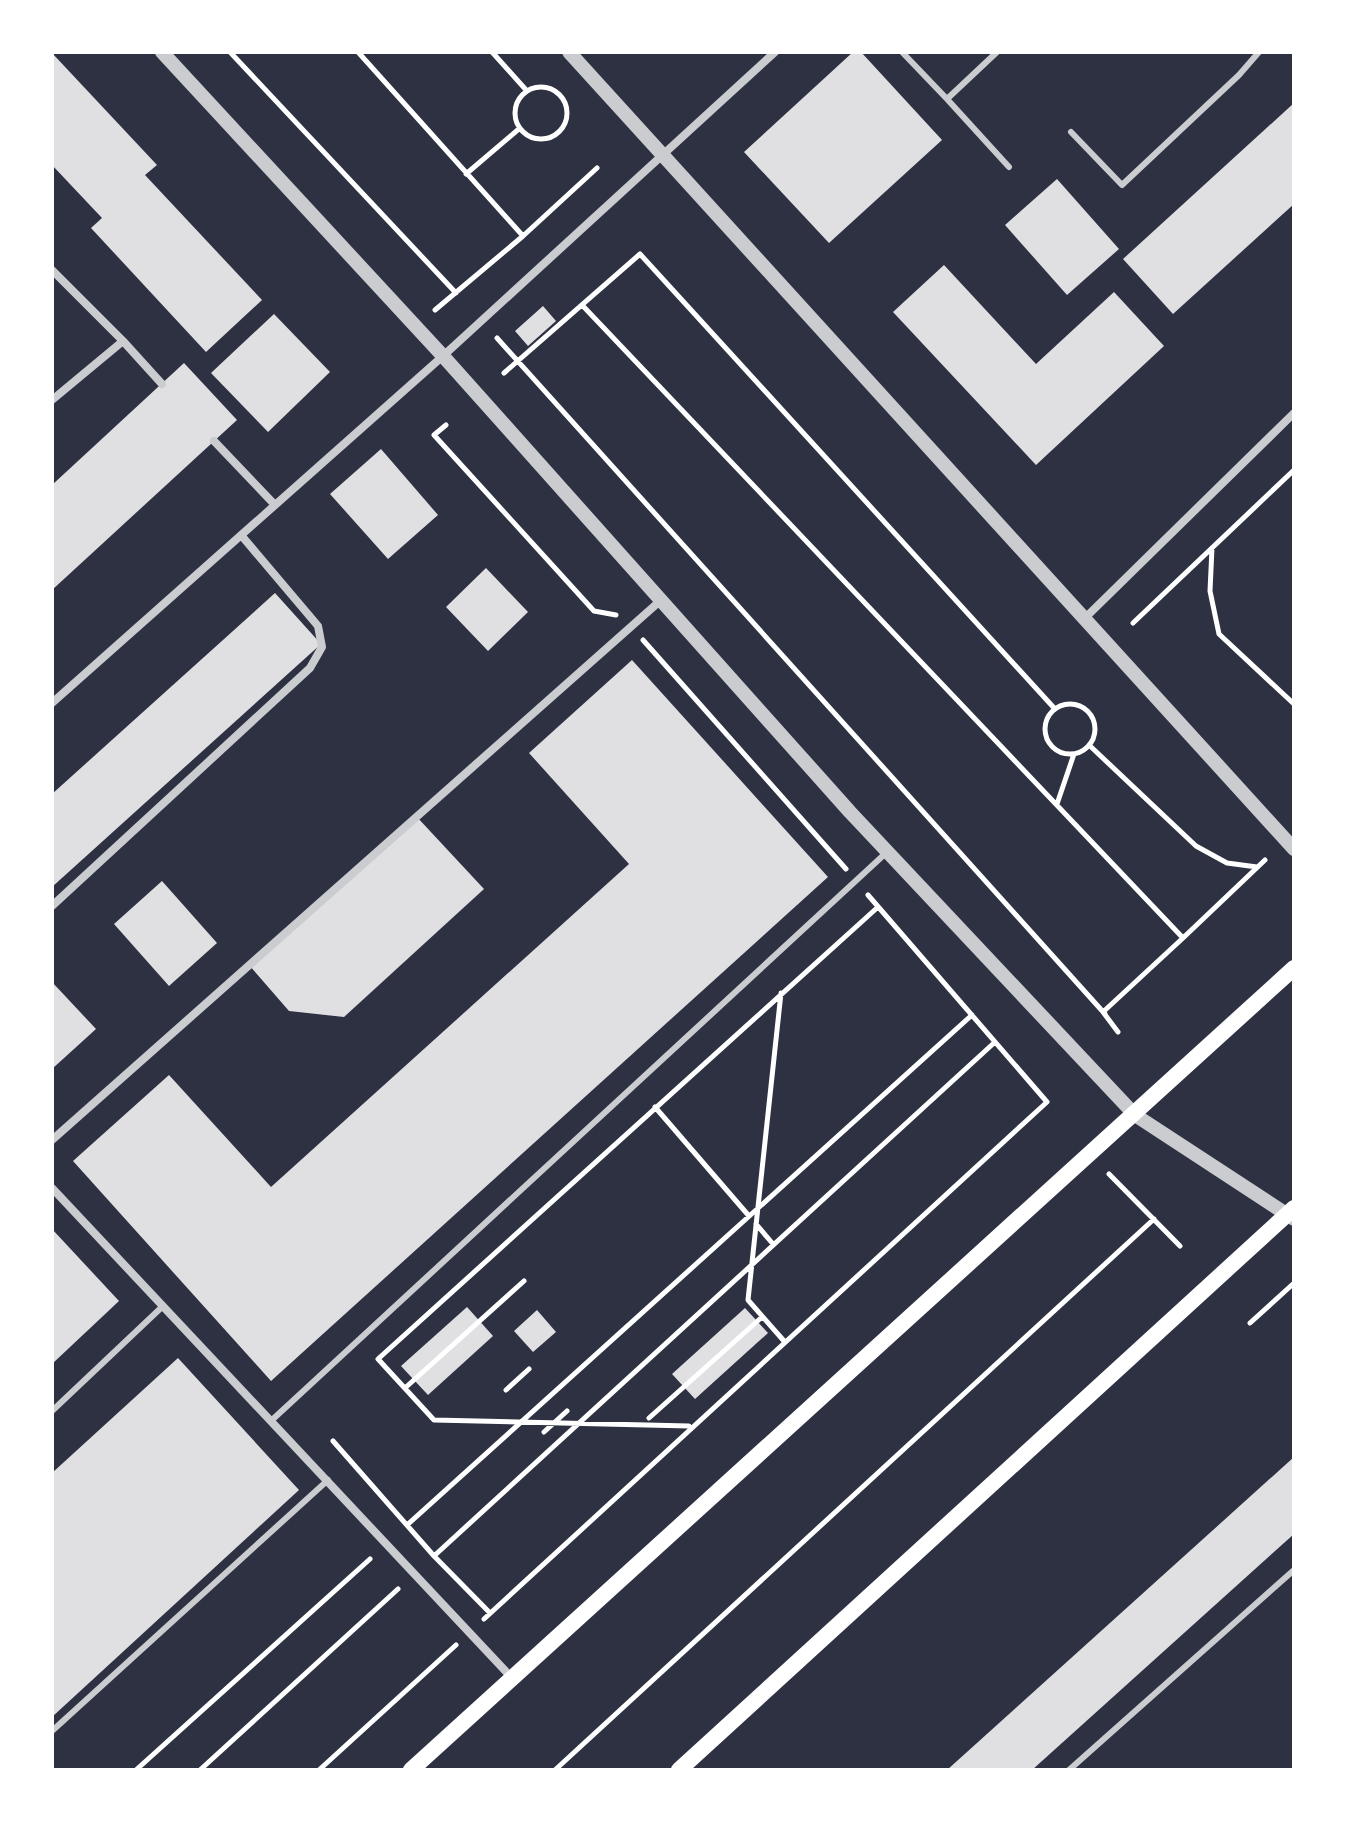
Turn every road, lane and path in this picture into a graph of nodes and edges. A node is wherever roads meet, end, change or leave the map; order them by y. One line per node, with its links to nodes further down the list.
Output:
1 (162, 52): 25 (street)
2 (230, 52): 20 (path)
3 (358, 52): 17 (path)
4 (492, 52): 10 (path)
5 (569, 52): 14 (street)
6 (775, 52): 14 (street)
7 (902, 52): 11 (lane)
8 (997, 52): 11 (lane)
9 (1259, 52): 13 (lane)
10 (527, 91): 12 (path); 12 (path)
11 (947, 99): 15 (lane)
12 (520, 128): 17 (path)
13 (1071, 132)
14 (663, 157): 25 (street); 38 (street)
15 (1009, 167)
16 (597, 168): 18 (path)
17 (466, 174): 18 (path)
18 (523, 236): 20 (path)
19 (52, 270): 24 (street)
20 (456, 293): 22 (path)
21 (582, 305): 26 (path); 43 (path); 46 (path)
22 (435, 310)
23 (497, 338): 26 (path)
24 (123, 341): 28 (street); 29 (street)
25 (443, 356): 34 (street); 37 (street)
26 (517, 361): 27 (path); 57 (path)
27 (504, 373)
28 (162, 384)
29 (52, 400)
30 (1294, 413): 38 (street)
31 (446, 425): 40 (path)
32 (214, 441): 34 (street)
33 (1294, 470): 36 (path)
34 (275, 505): 35 (street)
35 (241, 535): 41 (street); 52 (street)
36 (1212, 548): 39 (path); 42 (path)
37 (660, 601): 40 (street); 48 (street)
38 (1084, 619): 47 (street)
39 (1133, 623)
40 (631, 625): 51 (path); 64 (street)
41 (52, 703)
42 (1294, 704)
43 (1055, 709): 44 (path); 45 (path)
44 (1089, 745): 45 (path); 50 (path)
45 (1074, 754): 46 (path)
46 (1057, 804): 54 (path)
47 (1294, 849)
48 (887, 852): 51 (lane); 63 (street)
49 (1265, 860): 50 (path)
50 (1257, 867): 54 (path)
51 (856, 881): 53 (path); 87 (lane)
52 (52, 906)
53 (878, 907): 56 (path); 58 (path)
54 (1183, 938): 57 (path)
55 (1294, 968): 63 (main road)
56 (781, 993): 62 (path); 67 (path)
57 (1103, 1012): 59 (path); 60 (path)
58 (972, 1015): 61 (path); 67 (path)
59 (1111, 1020)
60 (1118, 1032)
61 (995, 1042): 72 (path); 80 (path)
62 (655, 1107): 69 (path); 82 (path)
63 (1135, 1115): 68 (street); 100 (main road)
64 (52, 1140)
65 (1109, 1174): 70 (path)
66 (52, 1188): 77 (street)
67 (756, 1209): 69 (path); 71 (path)
68 (1292, 1213): 102 (main road)
69 (749, 1216): 71 (path); 88 (path)
70 (1154, 1219): 73 (path); 107 (path)
71 (755, 1223): 72 (path); 74 (path)
72 (773, 1244): 74 (path)
73 (1180, 1246)
74 (751, 1265): 78 (path); 94 (path)
75 (524, 1281): 82 (path)
76 (1293, 1284): 79 (path)
77 (163, 1306): 84 (lane); 87 (street)
78 (762, 1317): 80 (path); 86 (path)
79 (1250, 1323)
80 (784, 1341): 89 (path)
81 (529, 1369): 83 (path)
82 (405, 1388): 88 (path)
83 (506, 1390)
84 (52, 1411)
85 (567, 1411): 90 (path)
86 (649, 1418)
87 (272, 1420): 92 (street)
88 (521, 1422): 89 (path); 93 (path)
89 (690, 1426): 98 (path)
90 (544, 1432)
91 (333, 1441): 93 (path)
92 (328, 1480): 99 (street); 101 (lane)
93 (407, 1525): 94 (path)
94 (434, 1556): 98 (path)
95 (370, 1559): 103 (path)
96 (1294, 1570): 108 (lane)
97 (398, 1589): 104 (path)
98 (490, 1613): 99 (path)
99 (470, 1632): 100 (street); 105 (path)
100 (512, 1678): 106 (main road)
101 (52, 1731)
102 (684, 1769)
103 (136, 1770)
104 (200, 1770)
105 (319, 1770)
106 (411, 1770)
107 (555, 1770)
108 (1069, 1770)

